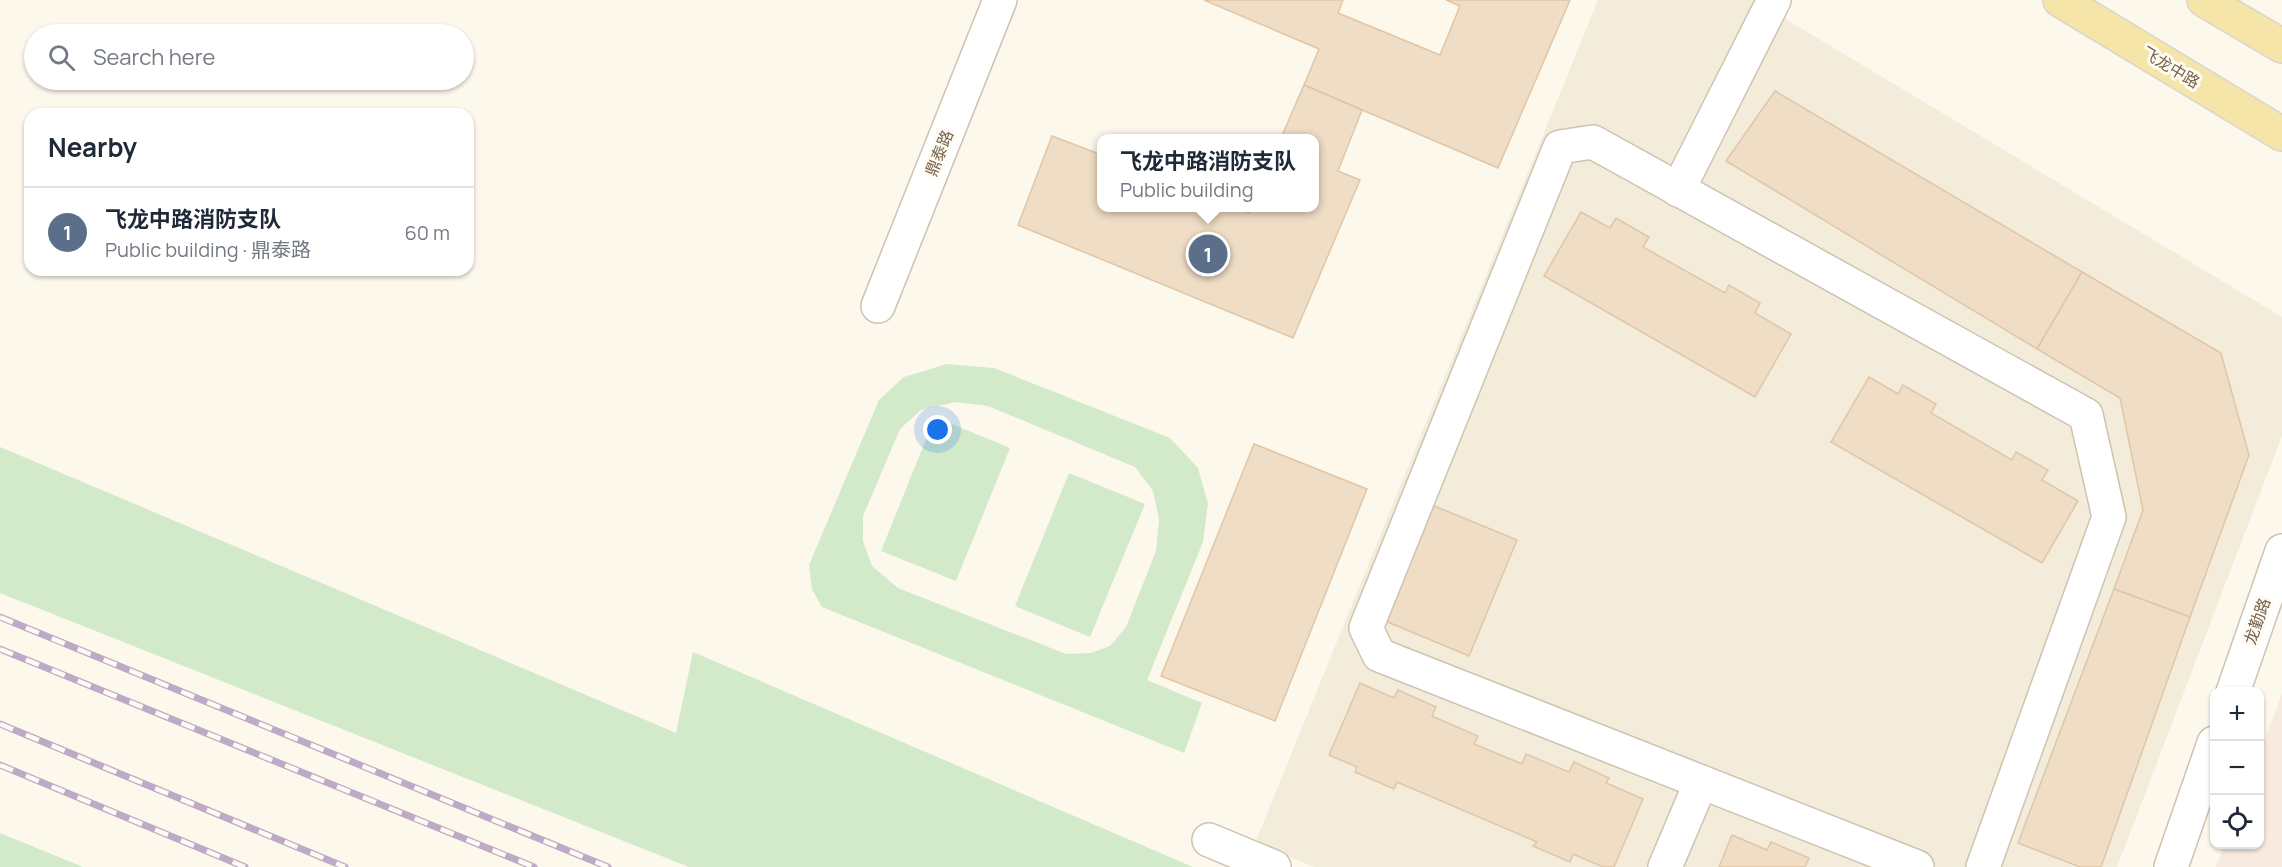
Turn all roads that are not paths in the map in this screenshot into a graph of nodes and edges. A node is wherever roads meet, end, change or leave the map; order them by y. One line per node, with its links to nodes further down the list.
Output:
1 (1000, 0): 8 (street, 鼎泰路)
2 (1774, 0): 7 (street)
3 (2060, 0): 6 (main road, 飞龙中路)
4 (2204, 0): 5 (main road)
5 (2282, 46)
6 (2282, 134)
7 (1678, 190): 12 (street); 17 (street)
8 (878, 306)
9 (2282, 551): 10 (street, 龙勤路)
10 (2235, 687)
11 (2210, 755): 18 (street)
12 (1701, 782): 15 (street); 16 (street)
13 (1209, 840): 14 (street)
14 (1274, 867)
15 (1665, 867)
16 (1917, 867)
17 (1983, 867)
18 (2171, 867)

